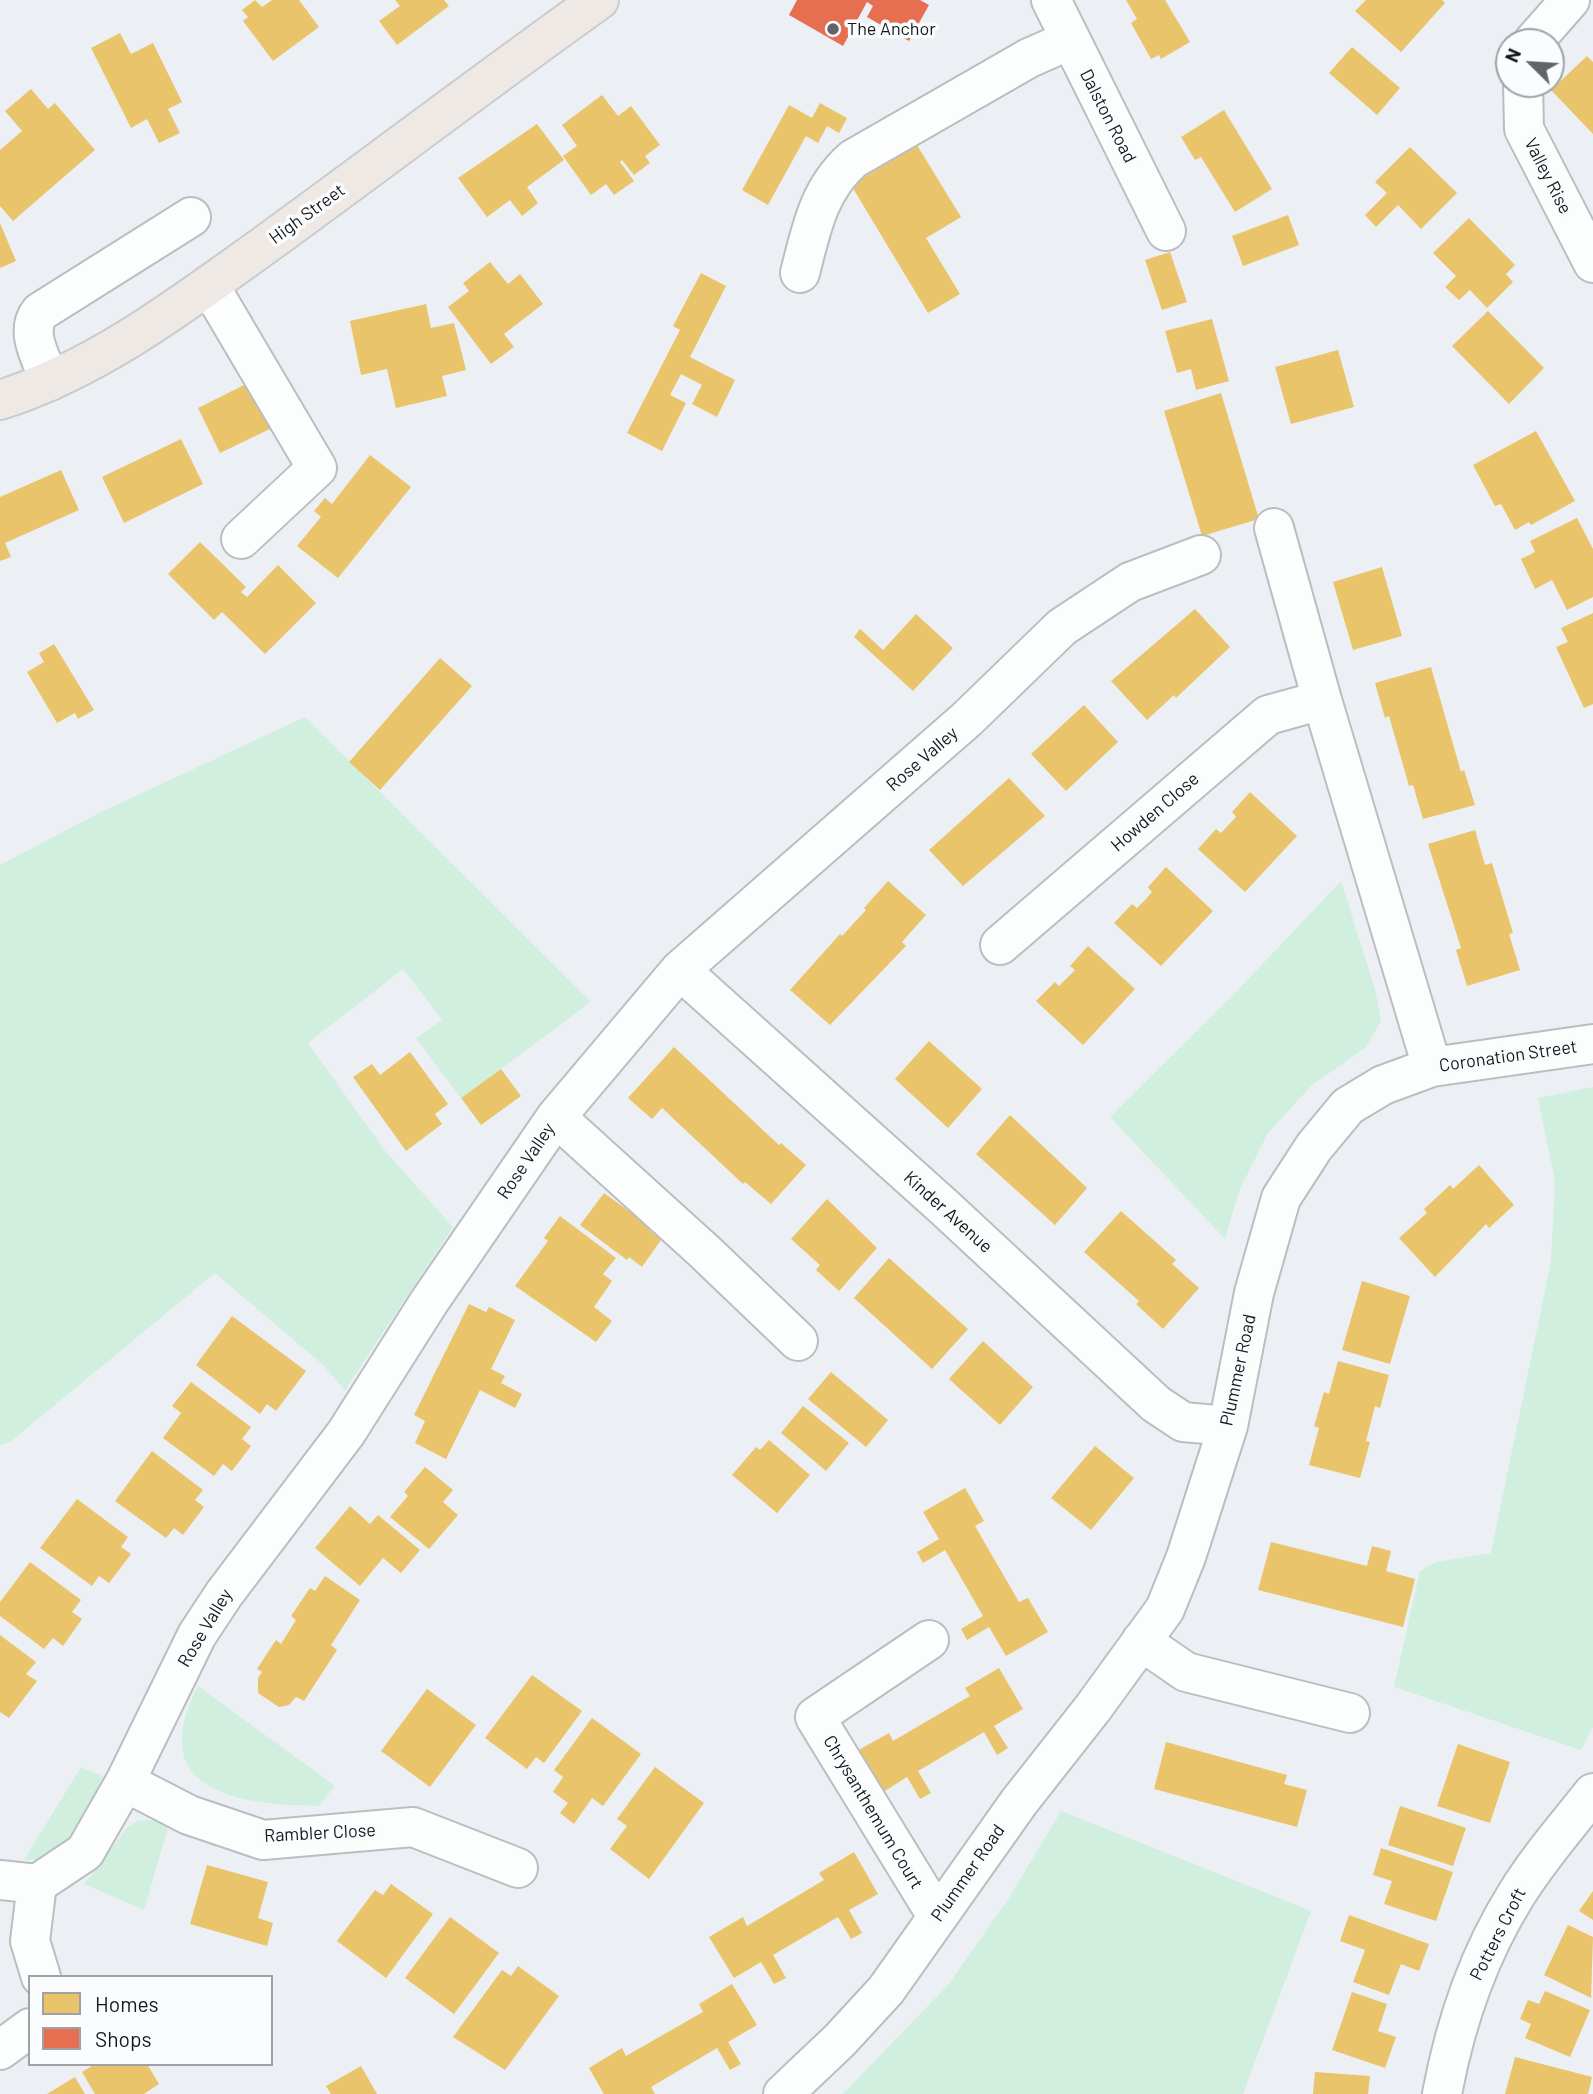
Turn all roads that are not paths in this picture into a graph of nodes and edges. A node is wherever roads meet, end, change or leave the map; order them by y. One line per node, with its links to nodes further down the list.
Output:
1 (598, 0): 11 (main road, High Street)
2 (1051, 0): 5 (street, Dalston Road)
3 (1570, 0): 4 (street)
4 (1545, 28)
5 (1070, 40): 8 (street, Dalston Road); 10 (street)
6 (1523, 98): 9 (street, Valley Rise)
7 (191, 217): 12 (street)
8 (1166, 231)
9 (1593, 263)
10 (800, 273)
11 (209, 285): 12 (main road, High Street); 15 (street)
12 (50, 381): 13 (main road, High Street)
13 (0, 400)
14 (1274, 528): 17 (street)
15 (241, 539)
16 (1201, 555): 19 (street, Rose Valley)
17 (1322, 700): 18 (street, Howden Close); 21 (street)
18 (1000, 945)
19 (680, 970): 23 (street, Rose Valley); 25 (street, Kinder Avenue)
20 (1593, 1044): 21 (street, Coronation Street)
21 (1432, 1066): 22 (street, Coronation Street)
22 (1348, 1106): 25 (street, Plummer Road)
23 (555, 1116): 24 (street); 29 (street, Rose Valley)
24 (798, 1341)
25 (1228, 1426): 27 (street, Plummer Road)
26 (929, 1640): 34 (street, Chrysanthemum Court)
27 (1141, 1641): 28 (street); 34 (street, Plummer Road)
28 (1350, 1713)
29 (125, 1782): 31 (street, Rambler Close); 33 (street, Rose Valley)
30 (1593, 1793): 39 (street, Potters Croft)
31 (518, 1868)
32 (0, 1880): 33 (street)
33 (37, 1884): 35 (street)
34 (937, 1916): 38 (street, Plummer Road)
35 (40, 1975)
36 (28, 2029): 37 (street)
37 (0, 2050)
38 (783, 2094)
39 (1442, 2094)

